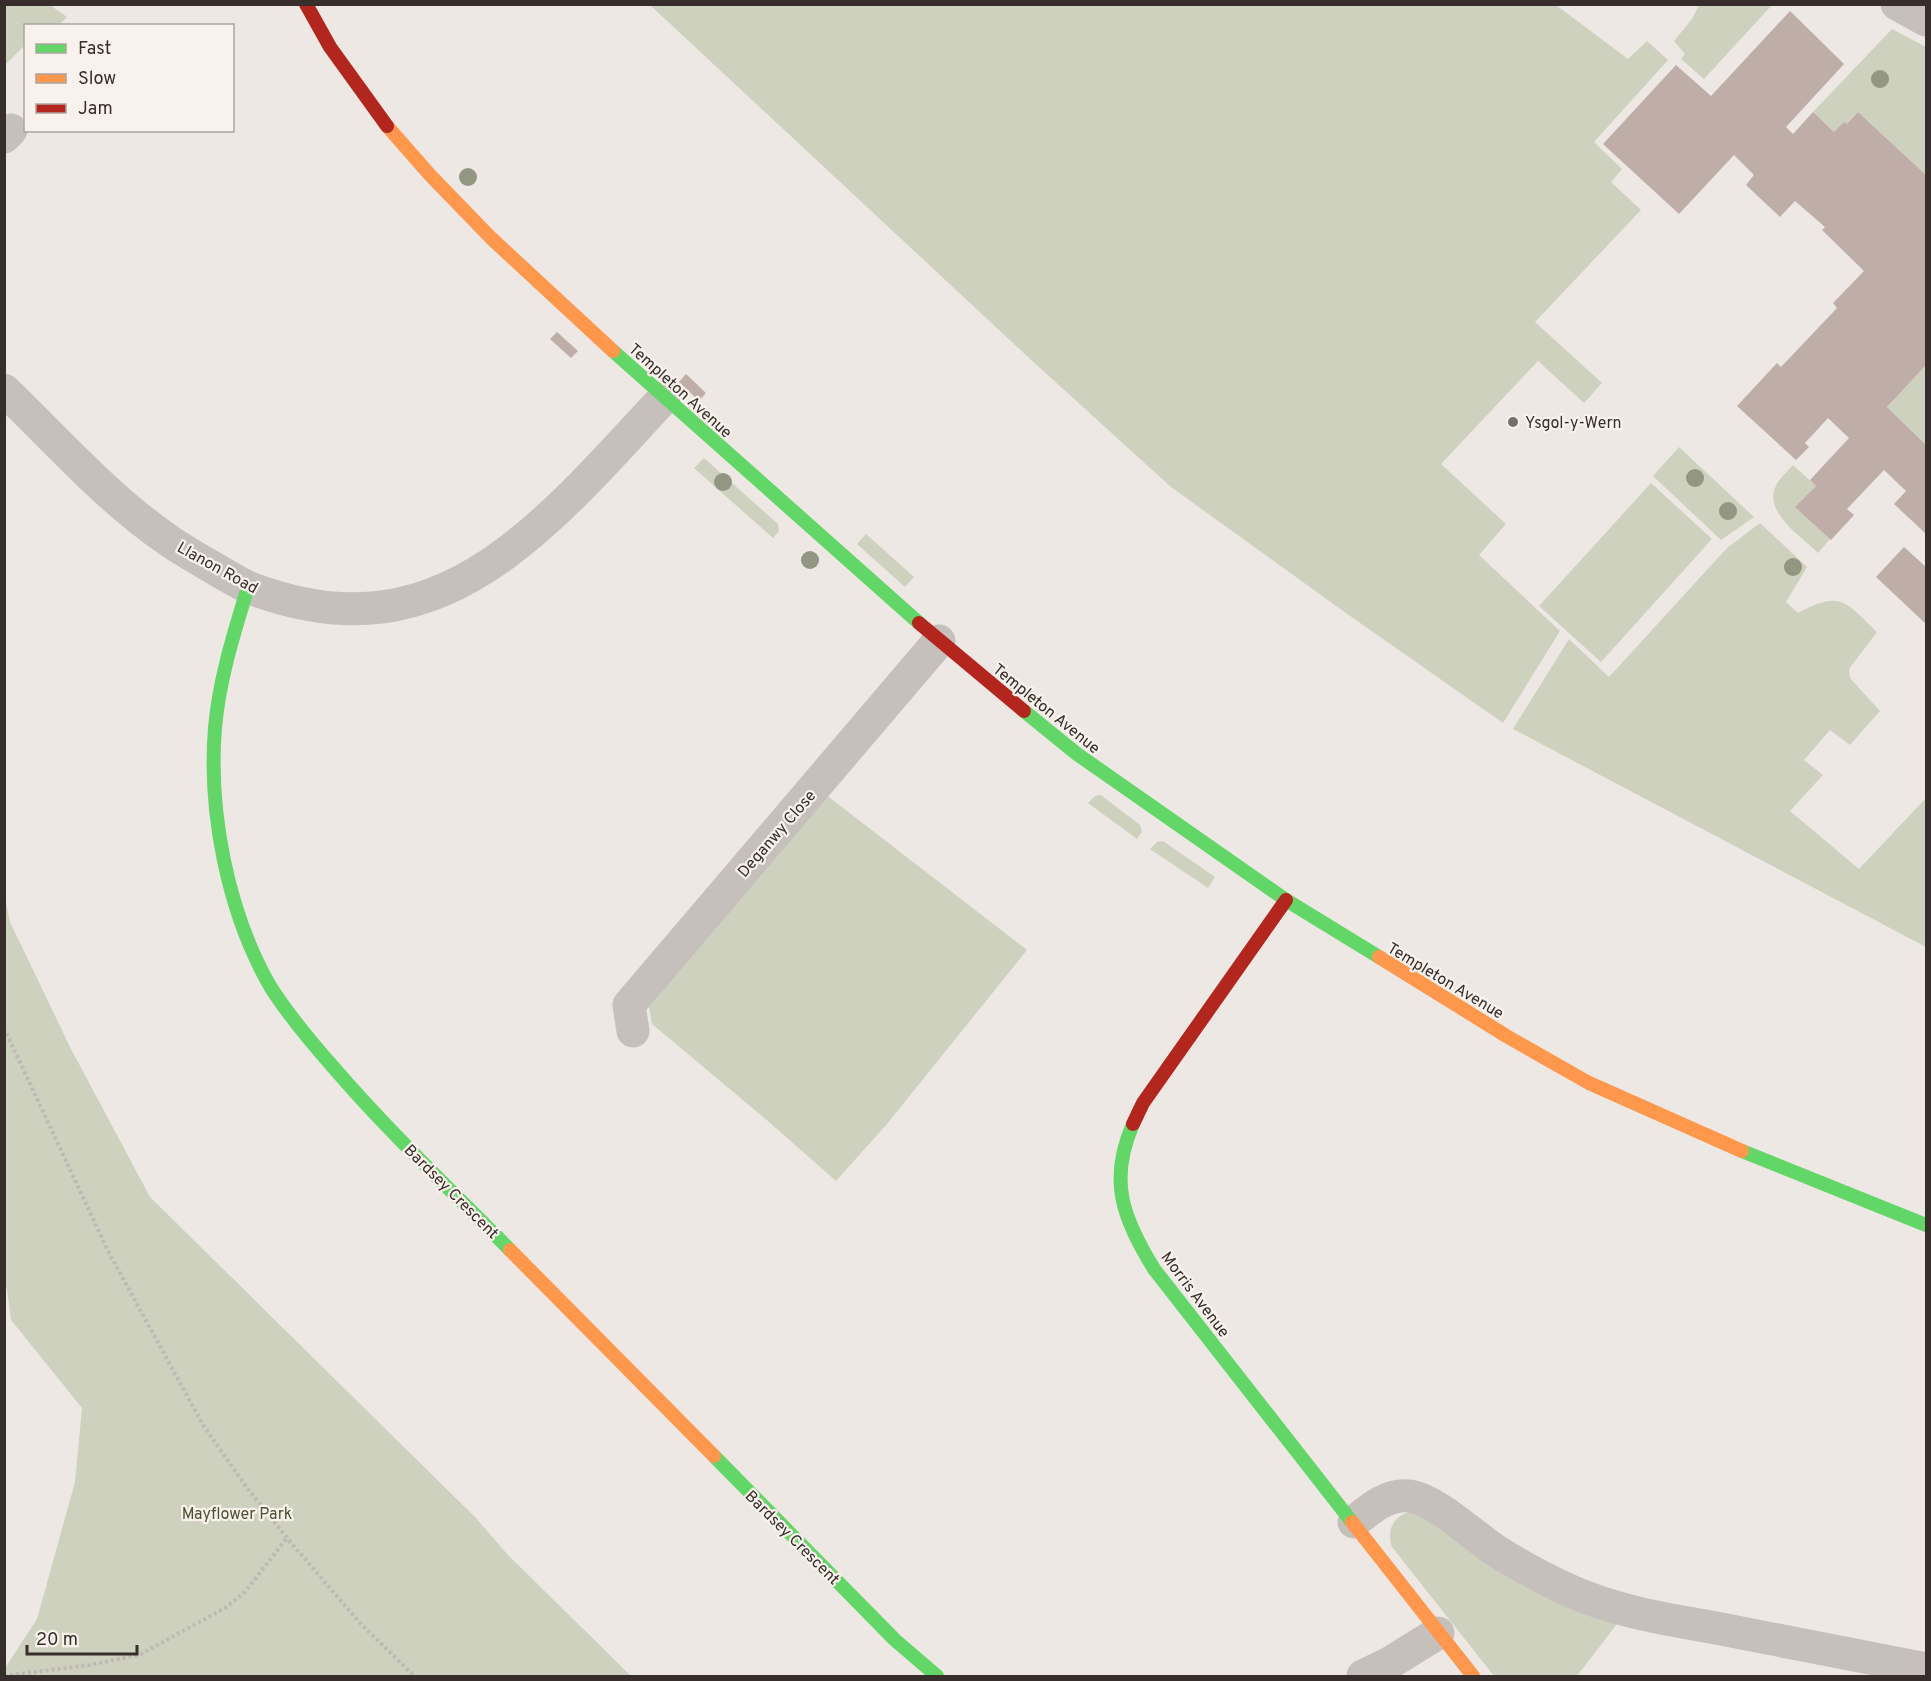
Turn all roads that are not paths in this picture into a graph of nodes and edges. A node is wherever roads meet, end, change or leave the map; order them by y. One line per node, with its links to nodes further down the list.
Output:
1 (306, 4): 5 (street, Templeton Avenue)
2 (1897, 4): 3 (street)
3 (1926, 20)
4 (4, 390): 6 (street, Llanon Road)
5 (664, 398): 6 (street, Llanon Road); 7 (street, Templeton Avenue)
6 (248, 587): 14 (street, Bardsey Crescent)
7 (939, 641): 8 (street, Templeton Avenue); 9 (street, Deganwy Close)
8 (1286, 900): 10 (street, Templeton Avenue); 11 (street, Morris Avenue)
9 (633, 1031)
10 (1926, 1225)
11 (1354, 1521): 12 (street, Morris Avenue); 13 (street)
12 (1438, 1633): 15 (street); 16 (street, Morris Avenue)
13 (1926, 1670)
14 (937, 1677)
15 (1363, 1677)
16 (1473, 1677)

